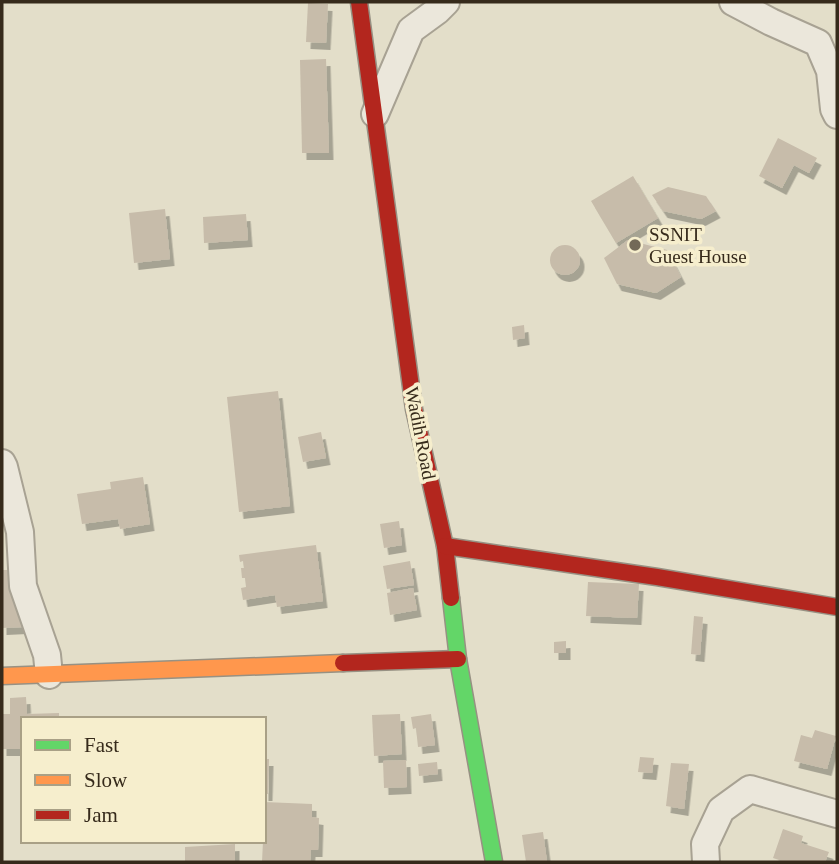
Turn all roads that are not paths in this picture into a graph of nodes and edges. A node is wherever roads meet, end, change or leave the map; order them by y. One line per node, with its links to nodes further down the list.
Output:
1 (359, 2): 5 (street, Wadih Road)
2 (446, 2): 5 (street)
3 (733, 2): 4 (street)
4 (828, 45): 6 (street)
5 (374, 115): 8 (street, Wadih Road)
6 (837, 115)
7 (2, 463): 11 (street)
8 (444, 546): 9 (street); 10 (street, Wadih Road)
9 (837, 607)
10 (458, 659): 11 (street); 14 (street, Wadih Road)
11 (49, 675): 12 (street)
12 (2, 676)
13 (837, 814): 15 (street)
14 (495, 862)
15 (706, 862)

